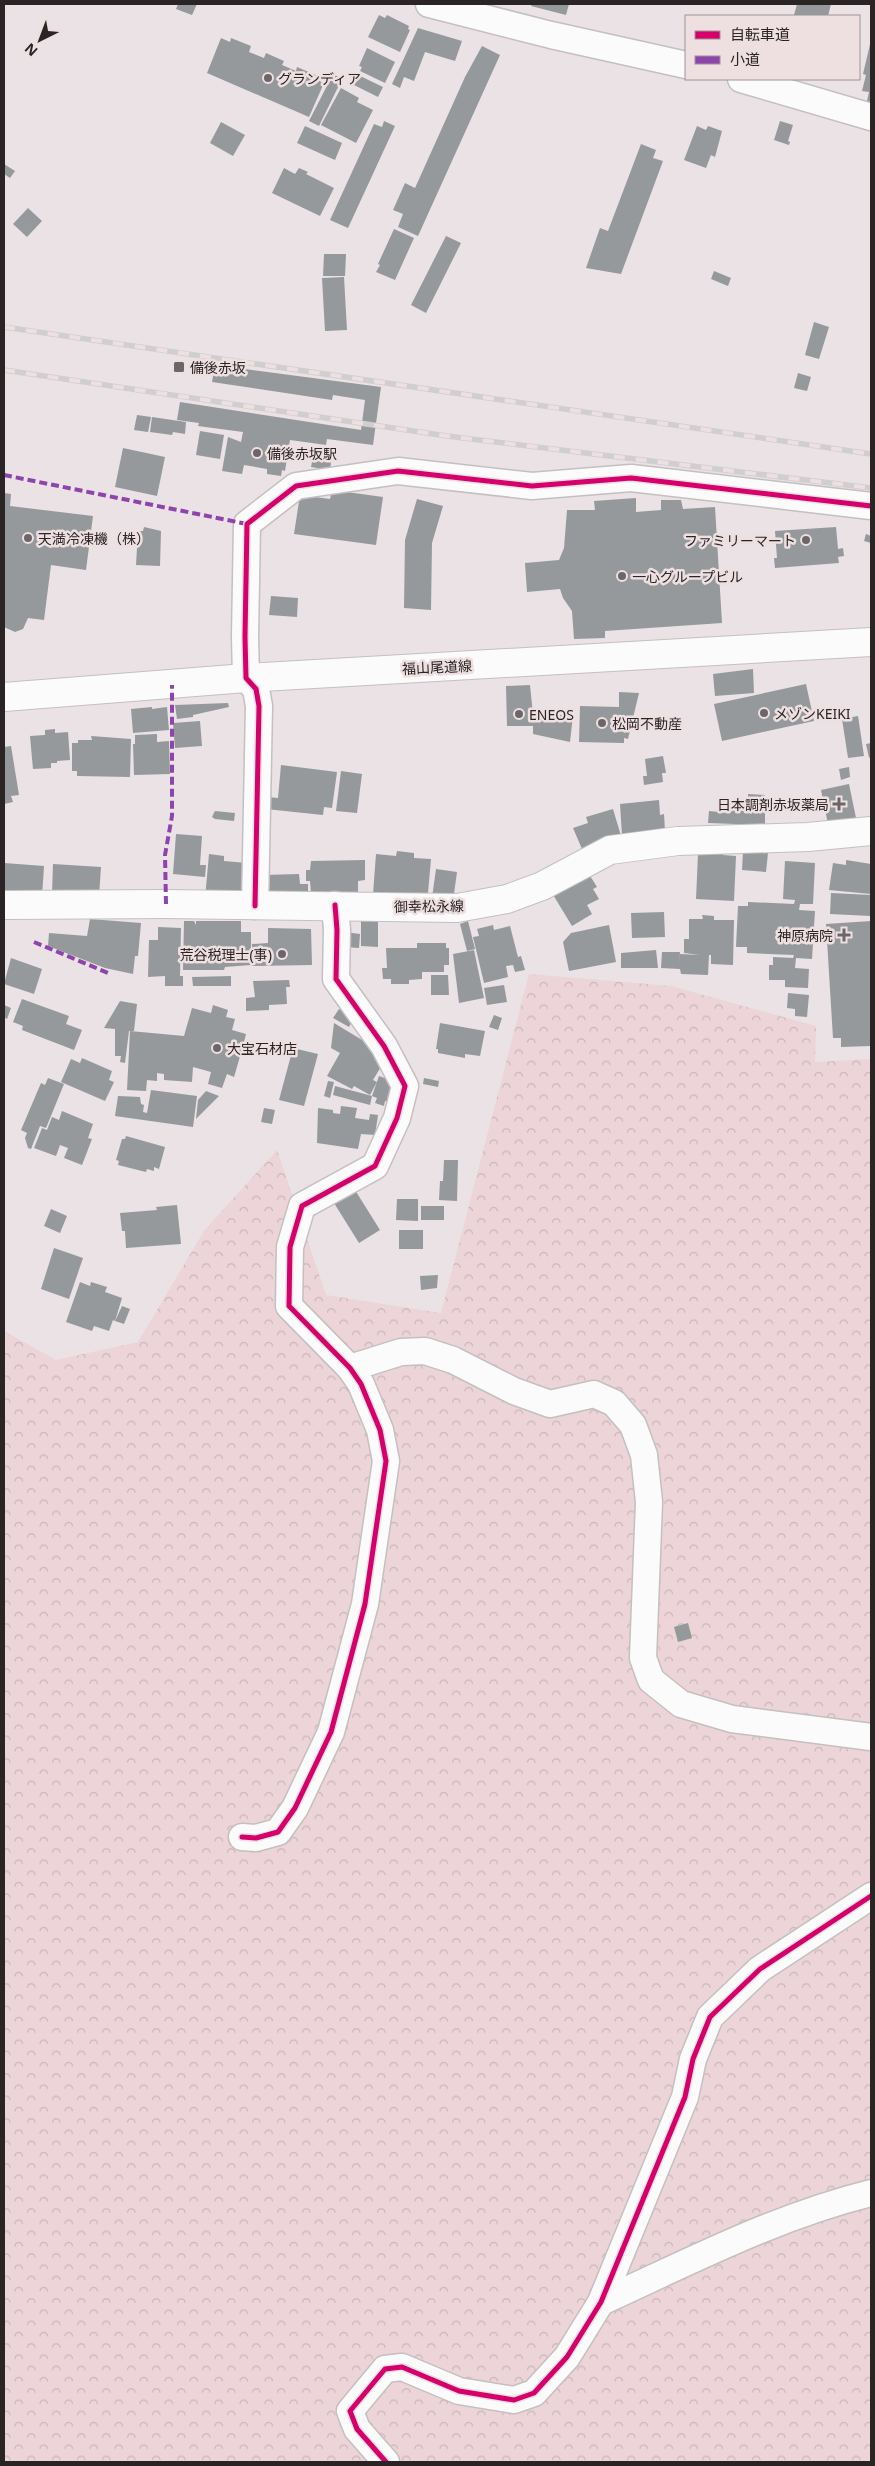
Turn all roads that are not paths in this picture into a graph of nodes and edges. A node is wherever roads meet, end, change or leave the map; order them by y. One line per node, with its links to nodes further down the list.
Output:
1 (429, 4): 2 (street)
2 (685, 65)
3 (744, 80): 4 (street)
4 (871, 117)
5 (871, 506): 7 (street)
6 (871, 642): 7 (main road, 福山尾道線)
7 (246, 678): 8 (main road, 福山尾道線); 12 (street)
8 (4, 696)
9 (871, 831): 11 (main road, 御幸松永線)
10 (4, 905): 12 (main road, 御幸松永線)
11 (335, 905): 12 (main road, 御幸松永線); 13 (street)
12 (255, 906)
13 (350, 1368): 14 (street); 15 (street)
14 (871, 1737)
15 (242, 1838)
16 (871, 1896): 18 (street)
17 (871, 2193): 18 (street)
18 (602, 2302): 19 (street)
19 (386, 2462)

